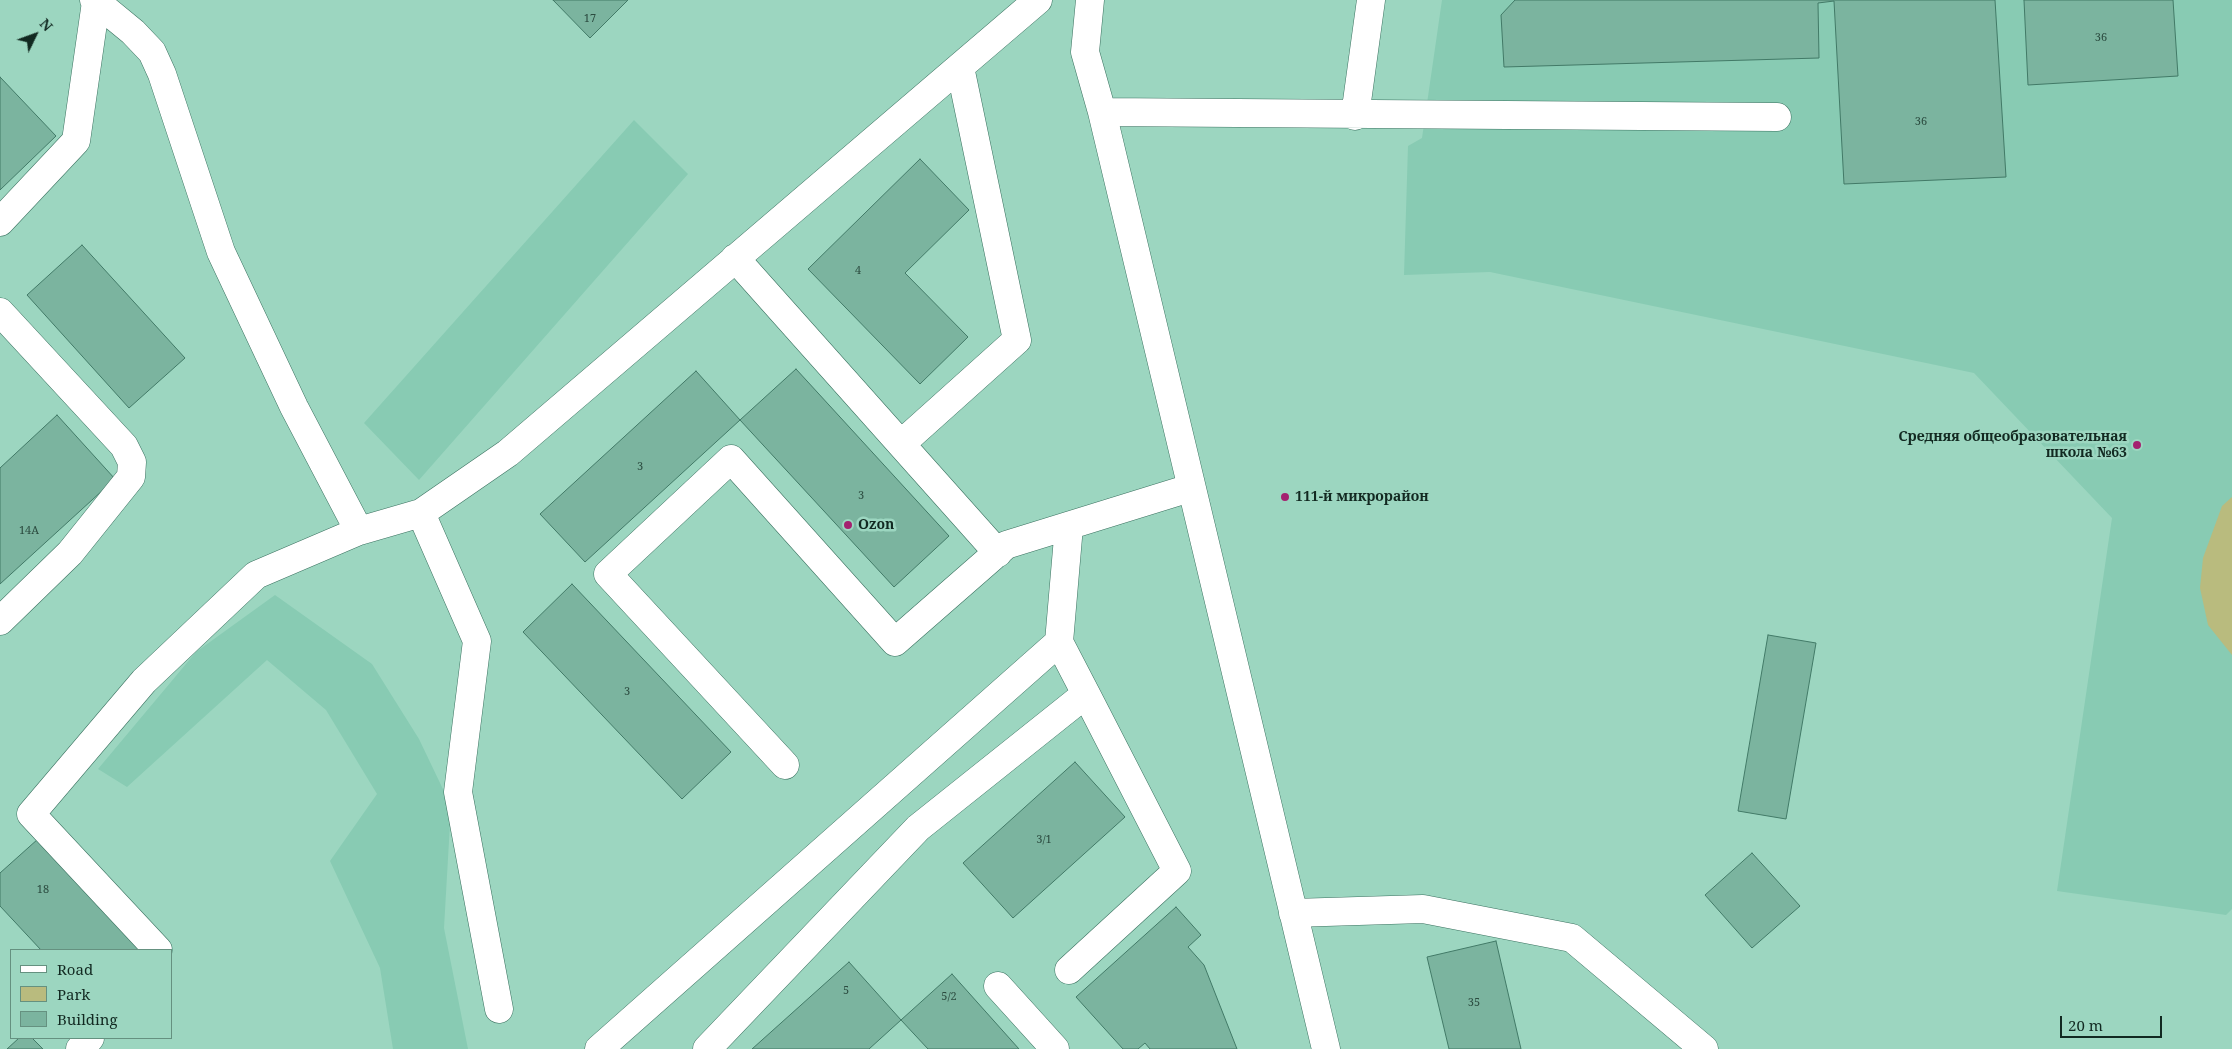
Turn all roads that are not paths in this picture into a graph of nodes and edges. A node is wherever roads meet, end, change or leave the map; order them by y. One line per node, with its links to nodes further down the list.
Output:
1 (1038, 0): 5 (street)
2 (1090, 0): 6 (street)
3 (1371, 0): 7 (street)
4 (96, 1): 9 (street); 16 (street)
5 (960, 67): 10 (street); 12 (street)
6 (1102, 112): 7 (street); 13 (street)
7 (1355, 116): 8 (street)
8 (1777, 117)
9 (0, 222)
10 (736, 258): 12 (street); 14 (street)
11 (0, 312): 18 (street)
12 (901, 444): 17 (street)
13 (1190, 488): 15 (street); 22 (street)
14 (421, 514): 16 (street); 26 (street)
15 (1069, 526): 17 (street); 19 (street)
16 (359, 531): 23 (street)
17 (998, 553): 21 (street)
18 (0, 621)
19 (1059, 642): 20 (street); 29 (street)
20 (1086, 694): 24 (street); 30 (street)
21 (785, 765)
22 (1293, 913): 32 (street); 33 (street)
23 (157, 949)
24 (1068, 970)
25 (998, 986): 31 (street)
26 (499, 1009)
27 (89, 1039): 28 (street)
28 (80, 1049)
29 (599, 1049)
30 (707, 1049)
31 (1054, 1049)
32 (1326, 1049)
33 (1704, 1049)

